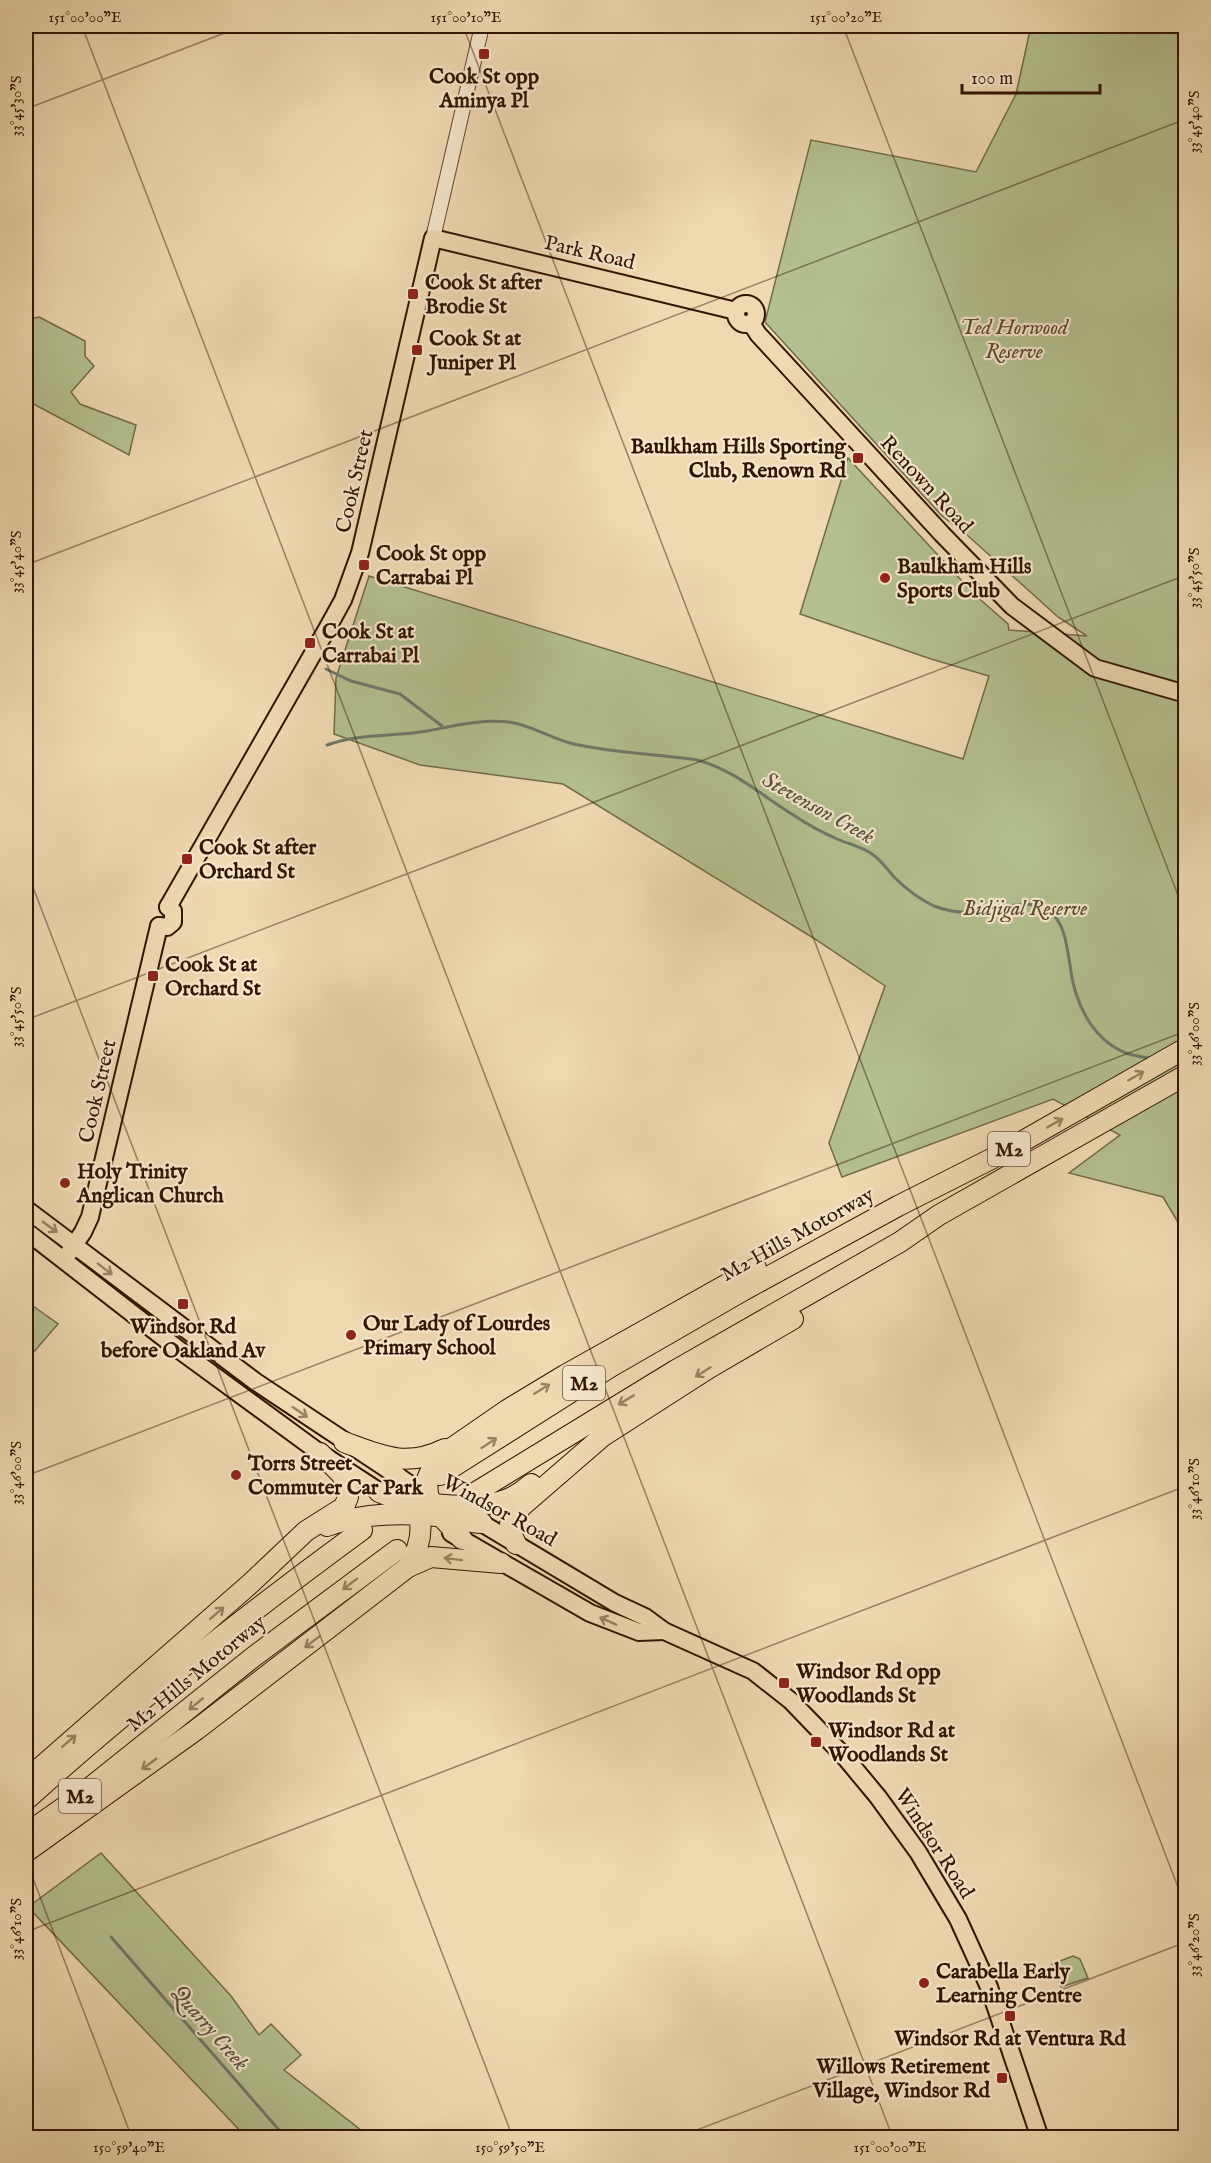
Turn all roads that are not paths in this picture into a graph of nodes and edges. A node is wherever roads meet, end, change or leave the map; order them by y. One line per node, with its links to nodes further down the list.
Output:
1 (482, 26): 2 (street, Cook Street)
2 (433, 237): 3 (main road, Park Road); 11 (main road, Cook Street)
3 (736, 311): 4 (main road, Renown Road)
4 (1185, 694)
5 (1185, 1048): 8 (highway, M2 Hills Motorway / M2, one-way to 5)
6 (1185, 1075): 7 (highway, M2)
7 (981, 1191): 14 (highway, one-way to 14); 20 (highway, M2, one-way to 20)
8 (898, 1206): 13 (highway, one-way to 8); 17 (highway, M2 Hills Motorway / M2, one-way to 8)
9 (26, 1209): 11 (main road, one-way to 11)
10 (26, 1231): 12 (main road)
11 (74, 1245): 12 (main road, Cook Street); 15 (main road, one-way to 15)
12 (64, 1260): 16 (main road)
13 (475, 1431): 15 (highway); 21 (highway)
14 (603, 1436): 21 (highway); 25 (highway)
15 (344, 1442): 18 (main road)
16 (320, 1453): 19 (main road); 27 (highway)
17 (440, 1475)
18 (397, 1477): 21 (highway)
19 (379, 1492): 21 (highway)
20 (473, 1494)
21 (430, 1506): 22 (highway); 24 (highway); 27 (highway); 29 (highway)
22 (482, 1523): 25 (main road, Windsor Road)
23 (362, 1530): 32 (highway, M2 Hills Motorway / M2)
24 (462, 1539): 28 (main road, Windsor Road)
25 (516, 1544): 30 (main road, Windsor Road)
26 (397, 1550): 33 (highway, M2 Hills Motorway / M2, one-way to 33)
27 (279, 1557): 31 (highway, one-way to 27)
28 (501, 1563): 29 (highway, one-way to 29); 30 (main road, Windsor Road, one-way to 28)
29 (408, 1567): 34 (highway, one-way to 34)
30 (664, 1631): 35 (main road, Windsor Road)
31 (26, 1779)
32 (26, 1800)
33 (26, 1834)
34 (26, 1852)
35 (1041, 2138)

